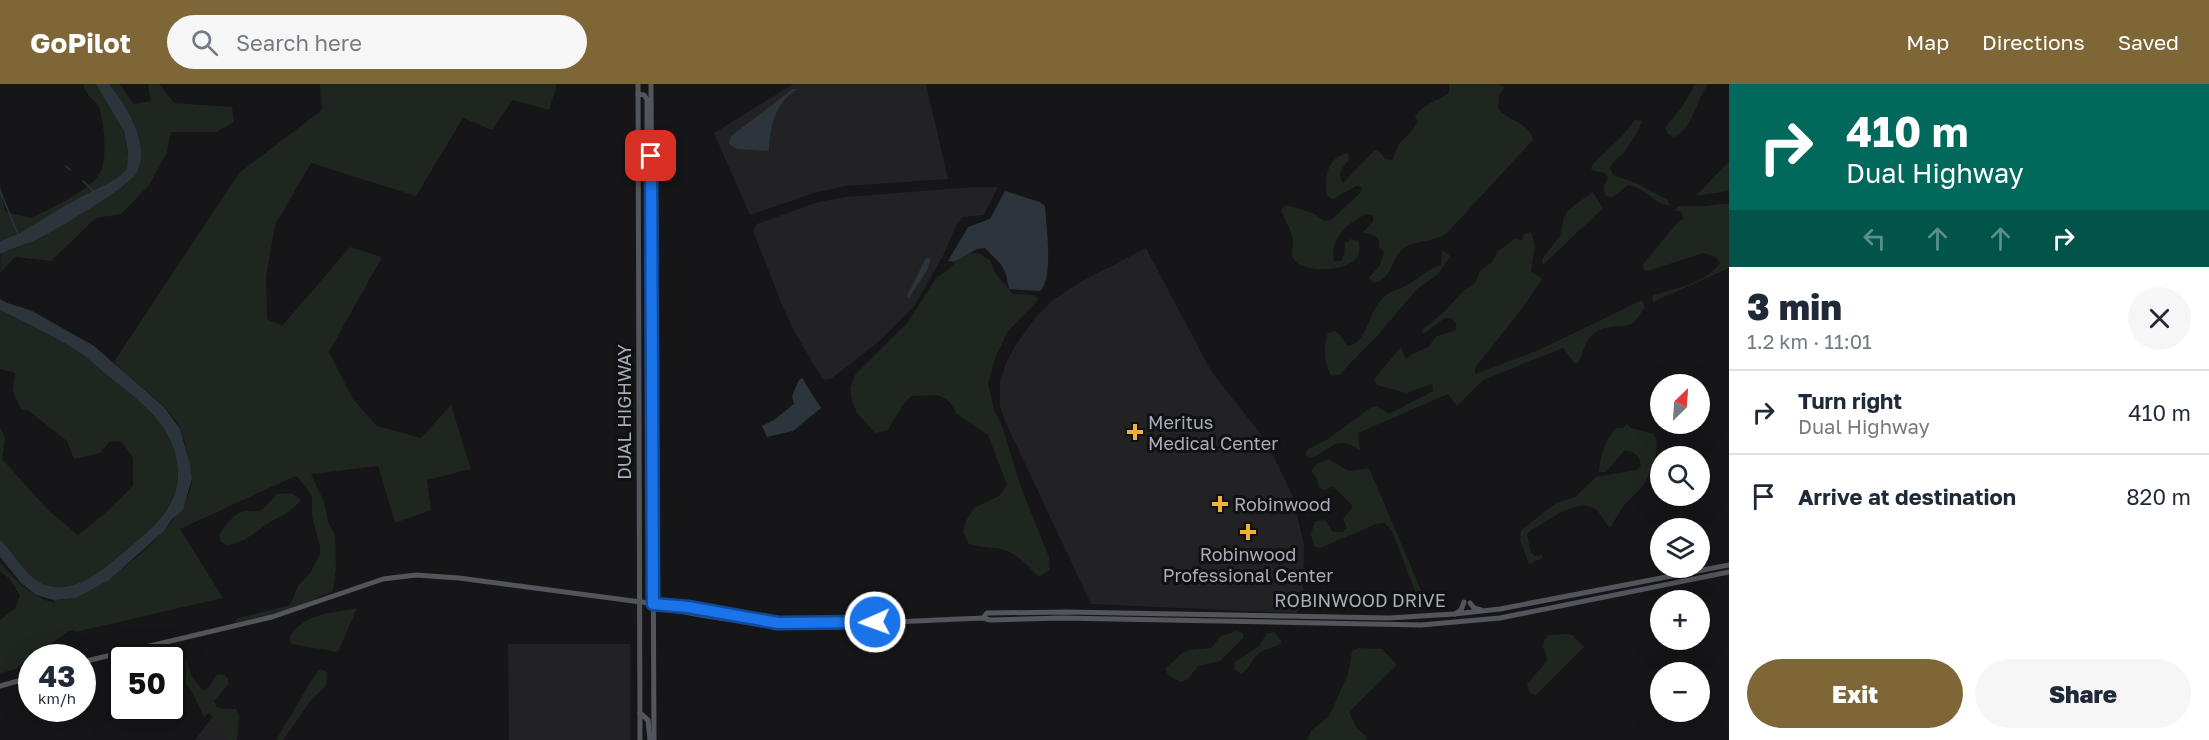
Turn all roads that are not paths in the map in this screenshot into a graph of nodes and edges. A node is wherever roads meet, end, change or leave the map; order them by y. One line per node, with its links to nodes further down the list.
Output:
1 (638, 84): 3 (main road, DUAL HIGHWAY)
2 (651, 84): 4 (main road, DUAL HIGHWAY)
3 (638, 94): 4 (main road); 8 (main road, DUAL HIGHWAY)
4 (651, 168): 9 (main road, DUAL HIGHWAY)
5 (1727, 566): 7 (main road, ROBINWOOD DRIVE)
6 (1729, 572): 10 (main road, ROBINWOOD DRIVE)
7 (1570, 595): 10 (main road); 11 (main road, ROBINWOOD DRIVE)
8 (639, 602): 9 (main road); 16 (main road); 19 (main road, DUAL HIGHWAY)
9 (653, 604): 14 (main road); 21 (main road, DUAL HIGHWAY)
10 (1556, 607): 15 (main road, ROBINWOOD DRIVE)
11 (1485, 611): 12 (main road, ROBINWOOD DRIVE); 12 (main road)
12 (1455, 614): 13 (main road, ROBINWOOD DRIVE)
13 (1443, 615): 14 (main road, ROBINWOOD DRIVE); 15 (main road)
14 (983, 618): 15 (main road, ROBINWOOD DRIVE)
15 (1421, 625)
16 (96, 659)
17 (18, 681): 18 (main road)
18 (0, 686)
19 (640, 713): 20 (main road, DUAL HIGHWAY); 21 (main road)
20 (640, 740)
21 (652, 740)

